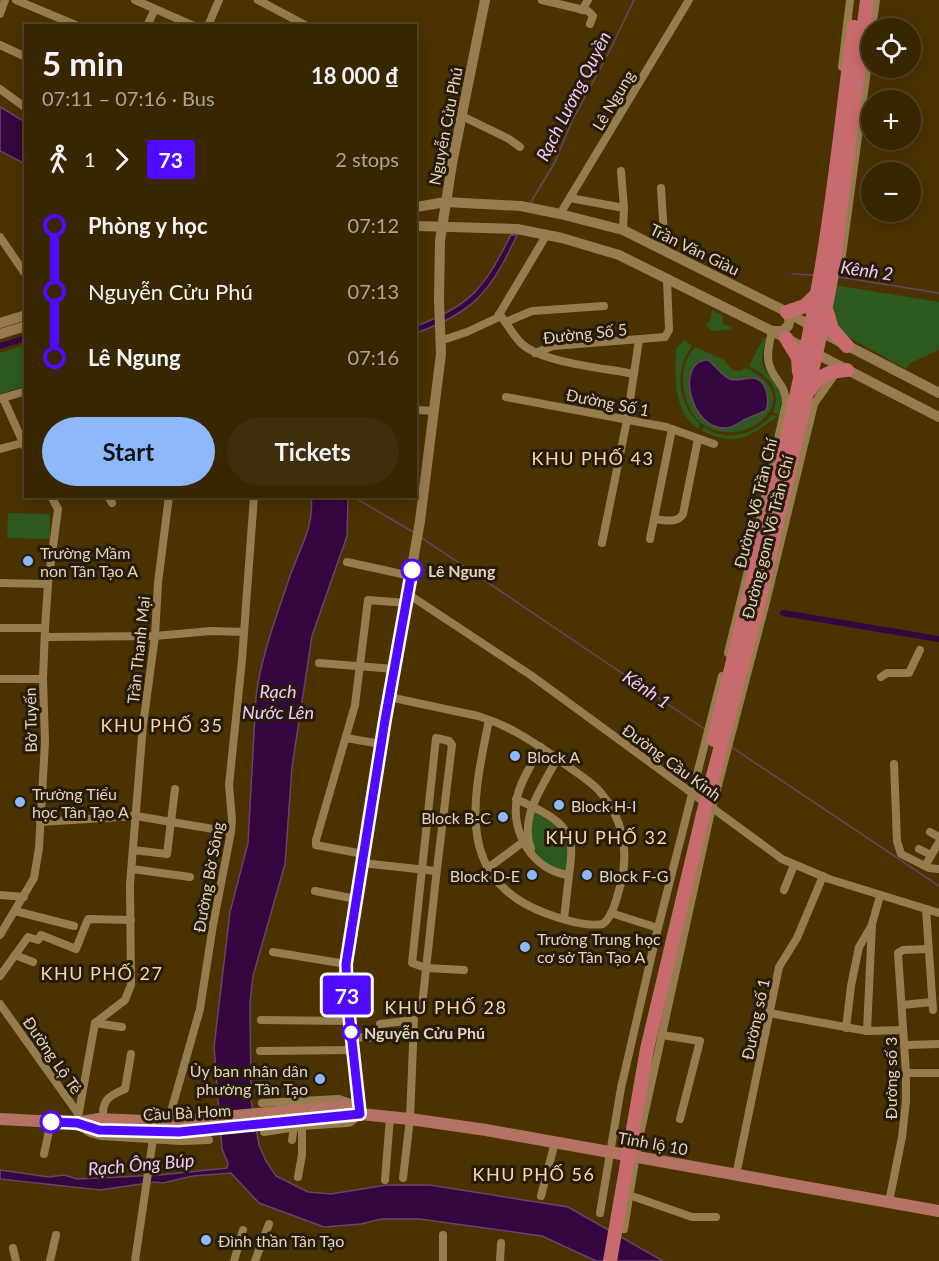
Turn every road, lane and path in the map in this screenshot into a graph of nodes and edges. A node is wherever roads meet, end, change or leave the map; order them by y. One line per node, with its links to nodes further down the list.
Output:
1 (5, 0): 16 (street)
2 (16, 0): 18 (street)
3 (135, 0): 14 (street)
4 (219, 0): 21 (street)
5 (258, 0): 22 (street)
6 (485, 0): 29 (main road, Nguyễn Cửu Phú)
7 (543, 0): 15 (street)
8 (588, 0): 15 (street)
9 (689, 0): 34 (street, Lê Ngung)
10 (850, 0): 46 (street)
11 (858, 0): 46 (highway, Đường Võ Trần Chí)
12 (867, 0): 31 (highway, Đường Võ Trần Chí)
13 (876, 0): 17 (street)
14 (155, 9): 19 (street); 20 (street)
15 (582, 10): 23 (street)
16 (0, 14)
17 (873, 18)
18 (73, 24)
19 (148, 24)
20 (189, 24)
21 (209, 24)
22 (303, 24)
23 (590, 24)
24 (0, 45): 25 (street)
25 (24, 56)
26 (864, 78): 31 (street)
27 (0, 89): 28 (street)
28 (24, 107)
29 (462, 116): 30 (street); 35 (main road, Nguyễn Cửu Phú)
30 (520, 147)
31 (851, 154): 46 (highway, Đường Võ Trần Chí)
32 (621, 171): 37 (street)
33 (661, 188): 44 (street)
34 (570, 198): 37 (street); 38 (street, Lê Ngung)
35 (446, 202): 36 (main road, Trần Văn Giàu); 38 (main road, Trần Văn Giàu); 40 (main road, Nguyễn Cửu Phú)
36 (417, 207)
37 (624, 208): 41 (street)
38 (560, 214): 41 (main road, Trần Văn Giàu)
39 (417, 226): 40 (main road)
40 (442, 227): 42 (main road); 60 (main road, Nguyễn Cửu Phú)
41 (623, 230): 44 (main road, Trần Văn Giàu)
42 (547, 234): 47 (main road); 50 (street)
43 (0, 237): 45 (street)
44 (664, 251): 49 (main road, Trần Văn Giàu)
45 (24, 272)
46 (824, 278): 49 (highway); 55 (highway, Đường Võ Trần Chí); 61 (highway)
47 (667, 279): 56 (main road); 59 (street, Đường Số 5)
48 (603, 306): 52 (street)
49 (785, 311): 55 (main road, Trần Văn Giàu); 56 (main road)
50 (499, 314): 52 (street); 60 (street)
51 (24, 316): 53 (main road)
52 (506, 322): 62 (street)
53 (0, 323)
54 (24, 327): 57 (main road)
55 (816, 329): 61 (main road, Trần Văn Giàu); 63 (highway, Đường Võ Trần Chí)
56 (772, 331): 58 (main road); 78 (street, Đường gom Võ Trần Chí)
57 (0, 334)
58 (786, 338): 63 (main road); 66 (highway)
59 (639, 340): 62 (street, Đường Số 5); 65 (street)
60 (440, 341): 73 (main road, Nguyễn Cửu Phú)
61 (848, 346): 64 (main road); 69 (main road, Trần Văn Giàu)
62 (535, 352): 65 (street)
63 (812, 352): 64 (main road); 66 (highway, Đường Võ Trần Chí); 68 (highway, Đường Võ Trần Chí)
64 (843, 368): 68 (highway); 74 (main road); 106 (street, Đường gom Võ Trần Chí)
65 (634, 374): 75 (street)
66 (800, 382): 78 (highway, Đường Võ Trần Chí)
67 (24, 393): 71 (street)
68 (809, 393): 106 (highway, Đường Võ Trần Chí)
69 (939, 393)
70 (506, 397): 75 (street, Đường Số 1)
71 (1, 399): 80 (street)
72 (417, 410): 73 (street)
73 (434, 411): 89 (main road, Nguyễn Cửu Phú)
74 (939, 417)
75 (627, 420): 76 (street, Đường Số 1); 87 (street)
76 (672, 429): 77 (street, Đường Số 1); 85 (street)
77 (701, 440): 79 (street, Đường Số 1); 85 (street)
78 (783, 440): 106 (highway, Đường Võ Trần Chí)
79 (714, 444)
80 (24, 445): 81 (street)
81 (0, 449)
82 (52, 498): 91 (street, Bờ Tuyến)
83 (169, 498): 96 (street, Trần Thanh Mại)
84 (254, 498): 95 (street, Đường Bờ Sông)
85 (655, 519): 86 (street)
86 (650, 539)
87 (602, 543)
88 (348, 561): 89 (street)
89 (411, 576): 92 (main road, Nguyễn Cửu Phú)
90 (0, 583): 91 (street)
91 (48, 585): 94 (street, Bờ Tuyến)
92 (407, 599): 99 (street); 100 (main road, Nguyễn Cửu Phú); 116 (street, Đường Cầu Kinh)
93 (0, 628): 94 (street)
94 (45, 632): 96 (street); 103 (street, Bờ Tuyến)
95 (244, 632): 96 (street); 123 (street, Đường Bờ Sông)
96 (155, 636): 120 (street, Trần Thanh Mại)
97 (920, 650): 101 (street)
98 (319, 663): 99 (street)
99 (359, 666): 100 (street); 107 (street)
100 (394, 669): 104 (main road, Nguyễn Cửu Phú)
101 (881, 677)
102 (0, 679): 103 (street)
103 (43, 679): 121 (street, Bờ Tuyến)
104 (389, 697): 105 (street); 108 (main road, Nguyễn Cửu Phú)
105 (489, 720): 109 (street); 136 (street)
106 (723, 722): 116 (highway)
107 (346, 738): 108 (street); 132 (street)
108 (381, 744): 132 (main road, Nguyễn Cửu Phú)
109 (541, 747): 110 (street); 115 (street)
110 (557, 759): 117 (street); 153 (street)
111 (894, 764): 134 (street)
112 (433, 770): 113 (street); 113 (street); 118 (street)
113 (449, 772): 119 (street)
114 (175, 789): 122 (street)
115 (516, 799): 117 (street); 126 (street)
116 (703, 801): 133 (street, Đường Cầu Kinh); 159 (street); 180 (street); 184 (highway)
117 (532, 806): 131 (street); 140 (street)
118 (428, 813): 119 (street); 138 (street)
119 (443, 815): 139 (street)
120 (136, 816): 121 (street); 122 (street); 129 (street, Trần Thanh Mại)
121 (40, 822): 147 (street, Bờ Tuyến)
122 (171, 822): 123 (street); 129 (street)
123 (231, 832): 198 (street, Đường Bờ Sông)
124 (930, 832): 125 (street)
125 (939, 837)
126 (524, 842): 131 (street); 136 (street)
127 (939, 842): 130 (street)
128 (919, 849): 130 (street)
129 (133, 850): 135 (street, Trần Thanh Mại)
130 (931, 855): 134 (street)
131 (533, 856): 140 (street)
132 (363, 858): 138 (street); 148 (main road, Nguyễn Cửu Phú)
133 (794, 865): 141 (street, Đường Cầu Kinh); 143 (street)
134 (925, 866): 137 (street)
135 (132, 868): 142 (street); 156 (street, Trần Thanh Mại)
136 (488, 868): 155 (street)
137 (939, 868)
138 (422, 870): 139 (street); 150 (street)
139 (436, 871): 152 (street)
140 (569, 875): 155 (street)
141 (822, 876): 146 (street, Đường Cầu Kinh); 172 (street, Đường số 1)
142 (190, 877)
143 (784, 890)
144 (315, 891): 148 (street)
145 (0, 896): 147 (street)
146 (880, 896): 149 (street, Đường Cầu Kinh); 157 (street)
147 (24, 897): 151 (street, Bờ Tuyến)
148 (356, 899): 165 (main road, Nguyễn Cửu Phú)
149 (926, 909): 154 (street, Đường Cầu Kinh); 161 (street)
150 (417, 910): 152 (street); 166 (street)
151 (15, 911): 158 (street); 160 (street, Bờ Tuyến)
152 (432, 913): 166 (street)
153 (611, 913): 155 (street); 159 (street)
154 (939, 913)
155 (564, 919)
156 (130, 920): 163 (street); 175 (street, Trần Thanh Mại)
157 (872, 924): 177 (street); 179 (street)
158 (74, 926)
159 (658, 928): 206 (street)
160 (0, 935)
161 (927, 949): 170 (street, Đường số 3); 170 (street)
162 (273, 952): 165 (street)
163 (15, 955): 164 (street); 168 (street)
164 (33, 962)
165 (346, 964): 174 (main road, Nguyễn Cửu Phú)
166 (426, 968): 167 (street); 171 (street)
167 (464, 970)
168 (0, 976)
169 (0, 1004): 194 (street, Đường Lộ Tẻ)
170 (902, 1005): 178 (street, Đường số 3)
171 (422, 1006)
172 (769, 1014): 177 (street); 209 (street, Đường số 1)
173 (261, 1020): 174 (street)
174 (350, 1021): 181 (main road, Nguyễn Cửu Phú)
175 (95, 1023): 176 (street); 194 (street)
176 (122, 1027)
177 (846, 1028): 179 (street)
178 (903, 1030): 179 (street); 183 (street, Đường số 3)
179 (867, 1031)
180 (662, 1035): 197 (street); 208 (street)
181 (351, 1037): 185 (main road, Nguyễn Cửu Phú); 196 (street)
182 (939, 1044): 183 (street)
183 (905, 1045): 188 (street, Đường số 3)
184 (642, 1048): 233 (highway); 234 (highway)
185 (353, 1050): 186 (street); 192 (main road, Nguyễn Cửu Phú)
186 (260, 1051)
187 (131, 1054): 198 (street)
188 (906, 1073): 189 (street); 215 (street, Đường số 3)
189 (939, 1073)
190 (262, 1103): 192 (street, Tỉnh lộ 10)
191 (345, 1110): 192 (main road, Tỉnh lộ 10); 198 (main road, Cầu Bà Hom)
192 (360, 1114): 193 (main road, Tỉnh lộ 10); 200 (street, Tỉnh lộ 10)
193 (390, 1117): 196 (main road, Tỉnh lộ 10); 212 (street)
194 (77, 1118): 198 (main road); 199 (main road); 202 (street)
195 (0, 1119): 199 (main road)
196 (410, 1119): 205 (main road, Tỉnh lộ 10); 211 (street)
197 (680, 1119)
198 (100, 1121)
199 (51, 1122): 207 (street)
200 (298, 1127): 201 (street, Tỉnh lộ 10); 204 (street); 210 (street)
201 (264, 1132)
202 (153, 1139): 203 (street); 229 (street)
203 (209, 1140)
204 (292, 1140)
205 (555, 1142): 206 (main road, Tỉnh lộ 10); 214 (street)
206 (610, 1151): 208 (main road, Tỉnh lộ 10); 217 (street)
207 (44, 1154)
208 (636, 1156): 209 (main road, Tỉnh lộ 10); 213 (street)
209 (736, 1175): 215 (main road, Tỉnh lộ 10)
210 (298, 1177)
211 (403, 1178)
212 (385, 1180)
213 (629, 1195): 218 (street); 220 (street)
214 (541, 1196)
215 (889, 1202): 216 (main road, Tỉnh lộ 10)
216 (939, 1211)
217 (600, 1213)
218 (716, 1217)
219 (269, 1224): 231 (street)
220 (624, 1229)
221 (243, 1230): 230 (street)
222 (443, 1234): 226 (street)
223 (56, 1235): 228 (street)
224 (501, 1243): 232 (street)
225 (13, 1248): 227 (street)
226 (443, 1260)
227 (16, 1261)
228 (50, 1261)
229 (135, 1261)
230 (234, 1261)
231 (255, 1261)
232 (500, 1261)
233 (600, 1261)
234 (610, 1261)

